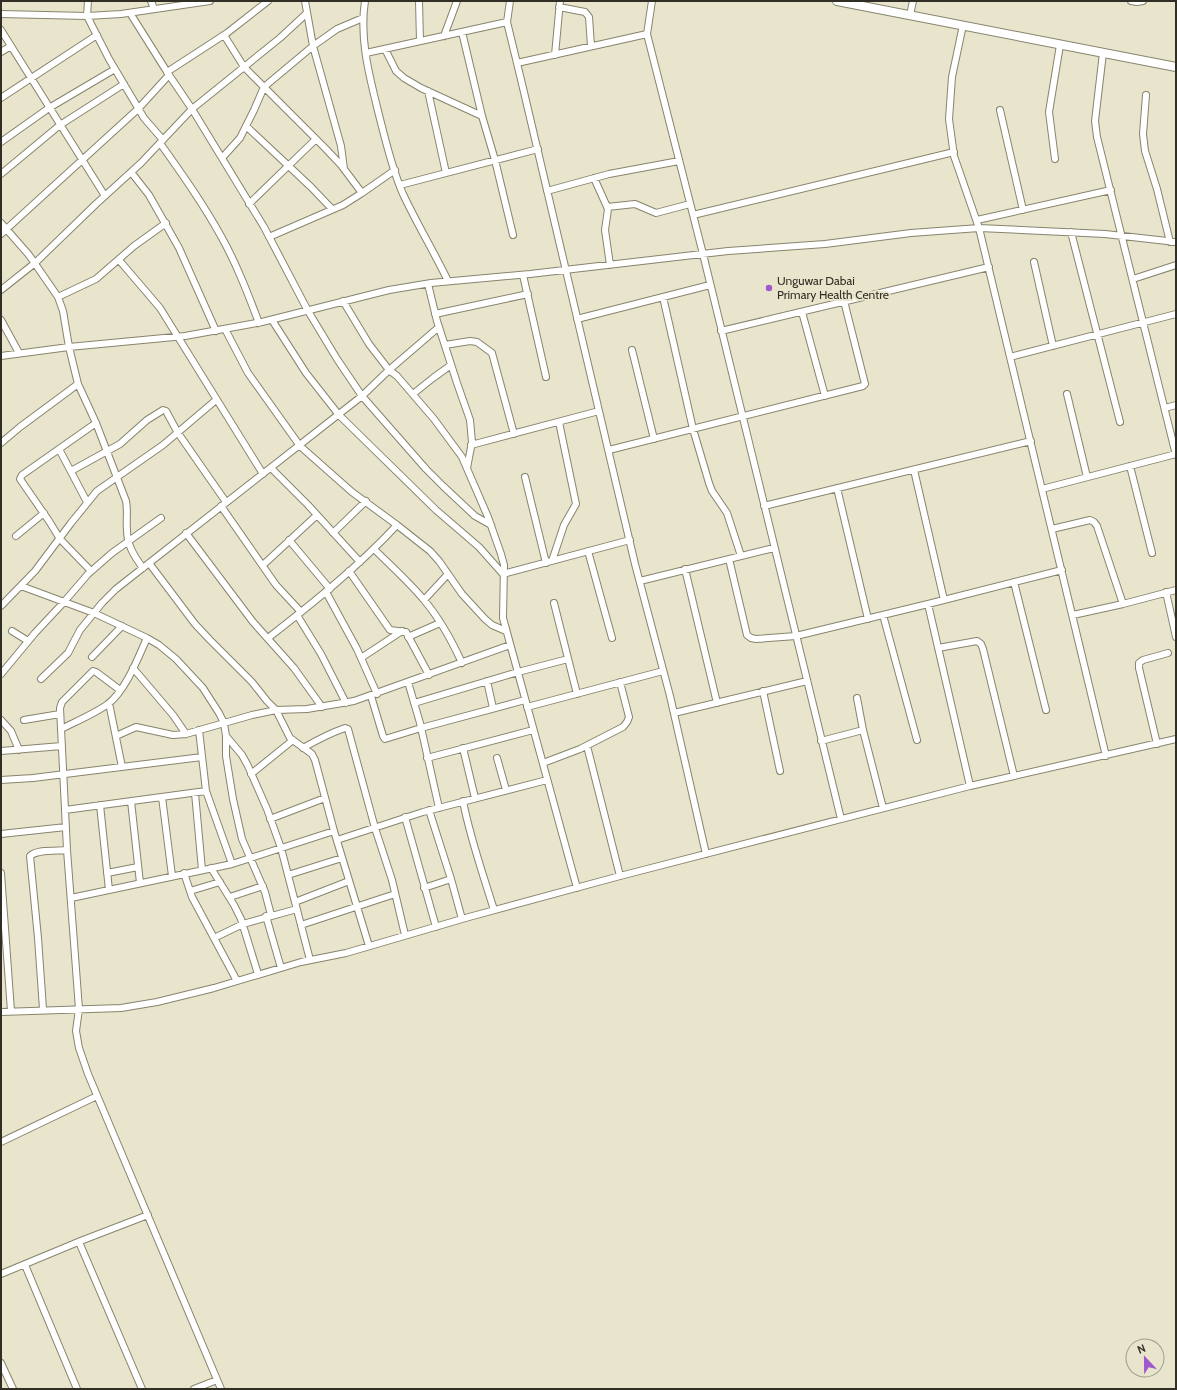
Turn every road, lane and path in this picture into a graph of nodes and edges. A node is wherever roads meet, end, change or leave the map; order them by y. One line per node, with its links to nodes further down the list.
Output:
1 (88, 1): 23 (street)
2 (151, 1): 18 (street)
3 (210, 1): 15 (street)
4 (268, 1): 31 (street)
5 (305, 1): 20 (street)
6 (365, 1): 24 (street)
7 (418, 1): 33 (street)
8 (457, 1): 32 (street)
9 (510, 1): 25 (street)
10 (652, 1): 29 (street)
11 (836, 1): 17 (street)
12 (913, 1): 22 (street)
13 (1130, 1): 14 (street)
14 (1143, 1)
15 (189, 3): 18 (street)
16 (560, 4): 37 (street); 42 (street)
17 (863, 4): 22 (street)
18 (154, 9): 19 (street)
19 (130, 13): 23 (street); 47 (street)
20 (307, 13): 36 (street); 44 (street)
21 (1, 14): 23 (street)
22 (910, 15): 26 (street)
23 (87, 16): 30 (street)
24 (363, 18): 36 (street); 40 (street)
25 (507, 22): 28 (street); 43 (street)
26 (963, 25): 34 (street); 65 (street)
27 (1, 30): 35 (street)
28 (462, 32): 32 (street); 58 (street)
29 (647, 34): 37 (street); 70 (street)
30 (97, 35): 46 (street); 48 (street)
31 (224, 35): 44 (street); 47 (street)
32 (444, 36): 33 (street)
33 (420, 41): 38 (street)
34 (1060, 45): 41 (street); 67 (street)
35 (10, 46): 39 (street); 48 (street)
36 (313, 46): 50 (street); 72 (street)
37 (591, 46): 42 (street)
38 (385, 49): 40 (street); 51 (street)
39 (1, 52)
40 (366, 53): 73 (street)
41 (1103, 53): 45 (street); 79 (street)
42 (555, 55): 43 (street)
43 (517, 63): 64 (street)
44 (244, 67): 50 (street); 56 (street)
45 (1176, 67)
46 (115, 69): 49 (street); 54 (street)
47 (168, 74): 55 (street); 56 (street)
48 (30, 78): 53 (street); 54 (street)
49 (124, 84): 55 (street); 59 (street)
50 (264, 87): 60 (street); 61 (street)
51 (428, 90): 58 (street); 75 (street)
52 (1146, 95): 99 (street)
53 (1, 98)
54 (49, 108): 59 (street); 63 (street)
55 (138, 109): 62 (street); 68 (street)
56 (192, 109): 62 (street); 66 (street)
57 (1000, 110): 87 (street)
58 (482, 116): 69 (street)
59 (60, 125): 68 (street); 76 (street)
60 (246, 126): 66 (street); 71 (street)
61 (316, 139): 71 (street); 72 (street)
62 (161, 141): 74 (street); 126 (street)
63 (1, 142)
64 (538, 149): 69 (street); 80 (street)
65 (954, 152): 88 (street); 89 (street)
66 (222, 158): 83 (street)
67 (1055, 159)
68 (82, 160): 82 (street); 93 (street)
69 (495, 160): 75 (street); 96 (street)
70 (679, 161): 77 (street); 84 (street)
71 (289, 166): 83 (street); 86 (street)
72 (344, 169): 81 (street)
73 (394, 170): 78 (street); 81 (street)
74 (131, 172): 82 (street); 90 (street)
75 (446, 173): 78 (street)
76 (1, 174)
77 (594, 178): 80 (street); 85 (street)
78 (400, 185): 110 (street)
79 (1111, 190): 87 (street); 97 (street)
80 (547, 191): 107 (street)
81 (362, 193): 86 (street)
82 (105, 196): 103 (street)
83 (250, 204): 98 (street)
84 (690, 204): 85 (street); 88 (street)
85 (607, 207): 104 (street)
86 (332, 210): 98 (street)
87 (1023, 210): 89 (street)
88 (693, 215): 100 (street)
89 (977, 220): 92 (street)
90 (166, 223): 101 (street); 130 (street)
91 (1, 224): 93 (street)
92 (980, 228): 94 (street); 100 (street); 106 (street)
93 (6, 230): 95 (street); 103 (street)
94 (1071, 232): 97 (street); 132 (street)
95 (1, 234)
96 (513, 235)
97 (1122, 236): 99 (street); 109 (street)
98 (269, 237): 119 (street)
99 (1173, 242)
100 (703, 254): 104 (street); 112 (street)
101 (119, 260): 115 (street); 133 (street)
102 (1034, 262): 135 (street)
103 (35, 263): 113 (street); 115 (street)
104 (610, 265): 107 (street)
105 (1176, 265): 109 (street)
106 (989, 267): 118 (street); 140 (street)
107 (566, 270): 108 (street); 123 (street)
108 (523, 275): 110 (street); 114 (street)
109 (1133, 280): 127 (street)
110 (448, 281): 111 (street)
111 (428, 284): 117 (street); 121 (street)
112 (710, 285): 116 (street); 131 (street)
113 (1, 290)
114 (528, 294): 121 (street); 143 (street)
115 (58, 297): 136 (street)
116 (663, 297): 123 (street); 158 (street)
117 (344, 301): 119 (street); 142 (street)
118 (844, 301): 120 (street); 148 (street)
119 (308, 310): 125 (street); 147 (street)
120 (802, 312): 131 (street); 148 (street)
121 (435, 314): 128 (street)
122 (1176, 314): 127 (street)
123 (577, 319): 152 (street)
124 (1, 320): 138 (street)
125 (272, 320): 126 (street); 153 (street)
126 (259, 323): 129 (street)
127 (1144, 323): 132 (street); 151 (street)
128 (439, 326): 134 (street); 142 (street)
129 (225, 329): 130 (street); 165 (street)
130 (216, 331): 133 (street)
131 (721, 331): 154 (street)
132 (1098, 335): 135 (street); 156 (street)
133 (177, 337): 136 (street); 149 (street)
134 (445, 345): 141 (street); 160 (street)
135 (1054, 346): 140 (street)
136 (69, 347): 138 (street); 144 (street)
137 (632, 350): 161 (street)
138 (19, 353): 139 (street)
139 (1, 356)
140 (1010, 357): 162 (street)
141 (451, 365): 145 (street); 164 (street)
142 (389, 370): 145 (street); 147 (street)
143 (546, 377)
144 (78, 384): 157 (street); 163 (street)
145 (413, 394): 172 (street)
146 (1067, 394): 177 (street)
147 (362, 396): 153 (street); 190 (street)
148 (825, 396): 154 (street)
149 (216, 400): 159 (street); 175 (street)
150 (1176, 405): 151 (street)
151 (1165, 408): 169 (street)
152 (600, 411): 155 (street); 167 (street)
153 (338, 415): 165 (street); 216 (street)
154 (742, 416): 158 (street); 185 (street)
155 (559, 422): 160 (street); 205 (street)
156 (1120, 422)
157 (96, 423): 166 (street); 168 (street)
158 (693, 429): 161 (street); 203 (street)
159 (178, 433): 168 (street); 178 (street); 182 (street)
160 (514, 434): 164 (street)
161 (654, 439): 167 (street)
162 (1031, 442): 173 (street); 180 (street)
163 (1, 443)
164 (471, 445): 172 (street)
165 (300, 446): 171 (street); 183 (street)
166 (59, 449): 174 (street); 186 (street)
167 (609, 450): 197 (street)
168 (107, 452): 174 (street); 178 (street)
169 (1176, 454): 170 (street)
170 (1130, 466): 177 (street); 202 (street)
171 (271, 468): 175 (street); 187 (street)
172 (467, 468): 190 (street)
173 (914, 470): 179 (street); 224 (street)
174 (71, 471): 181 (street)
175 (263, 474): 182 (street)
176 (525, 477): 208 (street)
177 (1088, 477): 180 (street)
178 (116, 478): 181 (street); 198 (street)
179 (837, 488): 185 (street); 234 (street)
180 (1042, 489): 191 (street)
181 (88, 502): 195 (street)
182 (226, 502): 184 (street)
183 (366, 502): 189 (street); 193 (street)
184 (220, 506): 192 (street); 209 (street)
185 (764, 506): 199 (street)
186 (44, 513): 194 (street); 195 (street)
187 (317, 515): 193 (street); 196 (street)
188 (161, 518): 198 (street)
189 (397, 525): 200 (street); 215 (street)
190 (491, 525): 216 (street)
191 (1052, 530): 212 (street); 228 (street)
192 (186, 533): 207 (street); 244 (street)
193 (334, 533): 206 (street)
194 (16, 536)
195 (60, 539): 213 (street); 219 (street)
196 (289, 540): 209 (street); 220 (street)
197 (630, 540): 201 (street); 217 (street)
198 (129, 541): 210 (street); 213 (street)
199 (774, 548): 203 (street); 240 (street)
200 (374, 549): 206 (street); 223 (street)
201 (588, 551): 205 (street); 245 (street)
202 (1152, 552)
203 (741, 556): 204 (street)
204 (729, 558): 211 (street); 240 (street)
205 (552, 561): 208 (street)
206 (360, 562): 214 (street)
207 (149, 563): 210 (street); 277 (street)
208 (546, 563): 216 (street)
209 (263, 565): 231 (street)
210 (143, 568): 230 (street)
211 (685, 569): 217 (street); 273 (street)
212 (1062, 570): 218 (street); 233 (street)
213 (91, 571): 225 (street)
214 (349, 571): 220 (street); 238 (street)
215 (448, 574): 223 (street); 239 (street)
216 (503, 574): 239 (street)
217 (640, 581): 255 (street)
218 (1014, 582): 224 (street); 278 (street)
219 (21, 586): 225 (street); 229 (street)
220 (328, 590): 231 (street); 251 (street)
221 (1176, 590): 222 (street)
222 (1166, 592): 228 (street); 242 (street)
223 (424, 600): 235 (street)
224 (944, 600): 227 (street)
225 (64, 602): 230 (street); 246 (street)
226 (554, 603): 252 (street)
227 (928, 604): 232 (street); 248 (street)
228 (1123, 604): 233 (street)
229 (1, 606)
230 (94, 613): 236 (street); 259 (street)
231 (299, 614): 244 (street); 272 (street)
232 (883, 615): 234 (street); 294 (street)
233 (1073, 615): 303 (street)
234 (868, 619): 240 (street)
235 (440, 623): 241 (street); 253 (street)
236 (122, 626): 243 (street); 250 (street)
237 (12, 631): 246 (street)
238 (403, 631): 241 (street); 251 (street)
239 (506, 631): 247 (street)
240 (796, 636): 261 (street)
241 (408, 637): 258 (street)
242 (1176, 637)
243 (147, 638): 254 (street); 283 (street)
244 (268, 638): 274 (street)
245 (612, 638)
246 (28, 642): 257 (street)
247 (510, 645): 253 (street); 256 (street)
248 (938, 648): 312 (street); 315 (street)
249 (1168, 653): 296 (street)
250 (92, 657)
251 (361, 658): 267 (street)
252 (568, 659): 256 (street); 266 (street)
253 (462, 663): 258 (street)
254 (133, 668): 264 (street); 289 (street)
255 (663, 671): 263 (street); 279 (street)
256 (518, 672): 260 (street); 269 (street)
257 (1, 674)
258 (429, 675): 262 (street)
259 (40, 679)
260 (487, 681): 270 (street); 276 (street)
261 (807, 681): 265 (street); 295 (street)
262 (408, 682): 267 (street); 270 (street)
263 (620, 682): 266 (street); 298 (street)
264 (120, 690): 271 (street); 280 (street)
265 (763, 691): 273 (street); 309 (street)
266 (577, 694): 275 (street)
267 (374, 695): 272 (street); 284 (street)
268 (857, 698): 288 (street)
269 (525, 700): 275 (street); 276 (street)
270 (414, 702): 284 (street)
271 (109, 703): 285 (street); 290 (street)
272 (346, 703): 274 (street)
273 (717, 703): 279 (street)
274 (322, 707): 277 (street)
275 (527, 707): 287 (street)
276 (493, 708): 284 (street)
277 (276, 710): 283 (street); 293 (street)
278 (1046, 710)
279 (674, 713): 339 (street)
280 (60, 714): 282 (street); 285 (street)
281 (1, 720): 301 (street)
282 (24, 720)
283 (224, 723): 286 (street); 291 (street)
284 (421, 728): 305 (street)
285 (61, 729): 297 (street)
286 (199, 730): 289 (street); 304 (street)
287 (533, 730): 300 (street); 307 (street)
288 (863, 730): 295 (street); 326 (street)
289 (186, 734): 290 (street)
290 (116, 736): 308 (street)
291 (226, 736): 311 (street); 340 (street)
292 (1176, 739): 296 (street)
293 (293, 740): 299 (street); 311 (street)
294 (917, 740)
295 (821, 741): 331 (street)
296 (1157, 744): 303 (street)
297 (62, 746): 301 (street); 310 (street)
298 (587, 746): 307 (street); 351 (street)
299 (303, 748): 320 (street); 333 (street)
300 (463, 748): 305 (street); 321 (street)
301 (19, 750): 302 (street)
302 (1, 751)
303 (1106, 756): 312 (street)
304 (202, 757): 308 (street); 317 (street)
305 (428, 758): 325 (street)
306 (497, 758): 316 (street)
307 (543, 763): 314 (street)
308 (122, 766): 310 (street)
309 (780, 772)
310 (63, 774): 313 (street); 327 (street)
311 (251, 774): 330 (street)
312 (1014, 776): 315 (street)
313 (1, 780)
314 (547, 780): 316 (street); 358 (street)
315 (970, 786): 326 (street)
316 (506, 790): 321 (street)
317 (206, 791): 318 (street); 342 (street)
318 (195, 792): 319 (street); 345 (street)
319 (162, 797): 322 (street); 350 (street)
320 (325, 798): 330 (street); 334 (street)
321 (475, 798): 323 (street)
322 (131, 801): 324 (street); 343 (street)
323 (463, 801): 325 (street); 367 (street)
324 (100, 805): 327 (street); 347 (street)
325 (439, 808): 328 (street)
326 (882, 808): 331 (street)
327 (65, 810): 332 (street)
328 (429, 810): 329 (street); 352 (street)
329 (405, 818): 333 (street); 357 (street)
330 (270, 819): 337 (street)
331 (841, 819): 339 (street)
332 (66, 827): 335 (street); 338 (street)
333 (375, 828): 336 (street); 361 (street)
334 (334, 830): 336 (street); 337 (street)
335 (1, 834)
336 (337, 840): 341 (street)
337 (281, 848): 340 (street); 349 (street)
338 (68, 850): 363 (street); 381 (street)
339 (706, 854): 351 (street)
340 (250, 858): 342 (street); 356 (street)
341 (342, 858): 349 (street); 353 (street)
342 (232, 864): 344 (street)
343 (138, 867): 347 (street); 355 (street)
344 (211, 868): 345 (street); 354 (street)
345 (202, 870): 348 (street)
346 (1, 873): 382 (street)
347 (107, 873): 359 (street)
348 (184, 873): 350 (street); 360 (street)
349 (288, 875): 364 (street)
350 (172, 876): 355 (street)
351 (620, 876): 358 (street)
352 (451, 879): 357 (street); 369 (street)
353 (349, 881): 364 (street); 365 (street)
354 (220, 882): 360 (street); 362 (street)
355 (140, 883): 359 (street)
356 (263, 886): 362 (street); 368 (street)
357 (424, 888): 372 (street)
358 (577, 888): 367 (street)
359 (109, 890): 363 (street)
360 (190, 891): 374 (street)
361 (395, 894): 365 (street); 373 (street)
362 (230, 897): 370 (street)
363 (71, 898): 380 (street)
364 (295, 902): 366 (street)
365 (357, 906): 371 (street); 375 (street)
366 (297, 909): 368 (street); 371 (street)
367 (494, 910): 369 (street)
368 (269, 916): 370 (street); 377 (street)
369 (462, 919): 372 (street)
370 (243, 924): 374 (street); 378 (street)
371 (301, 925): 376 (street)
372 (436, 927): 373 (street)
373 (406, 936): 375 (street)
374 (214, 938): 379 (street)
375 (369, 946): 376 (street)
376 (310, 960): 377 (street)
377 (281, 968): 378 (street)
378 (258, 974): 379 (street)
379 (236, 981): 380 (street)
380 (79, 1009): 381 (street); 384 (street)
381 (43, 1010): 382 (street)
382 (11, 1011): 383 (street)
383 (1, 1012)
384 (97, 1096): 385 (street); 386 (street)
385 (1, 1142)
386 (148, 1215): 387 (street); 391 (street)
387 (79, 1242): 388 (street); 394 (street)
388 (25, 1265): 389 (street); 393 (street)
389 (1, 1274)
390 (1, 1363): 392 (street)
391 (217, 1380): 395 (street); 396 (street)
392 (14, 1389)
393 (77, 1389)
394 (142, 1389)
395 (194, 1389)
396 (221, 1389)

